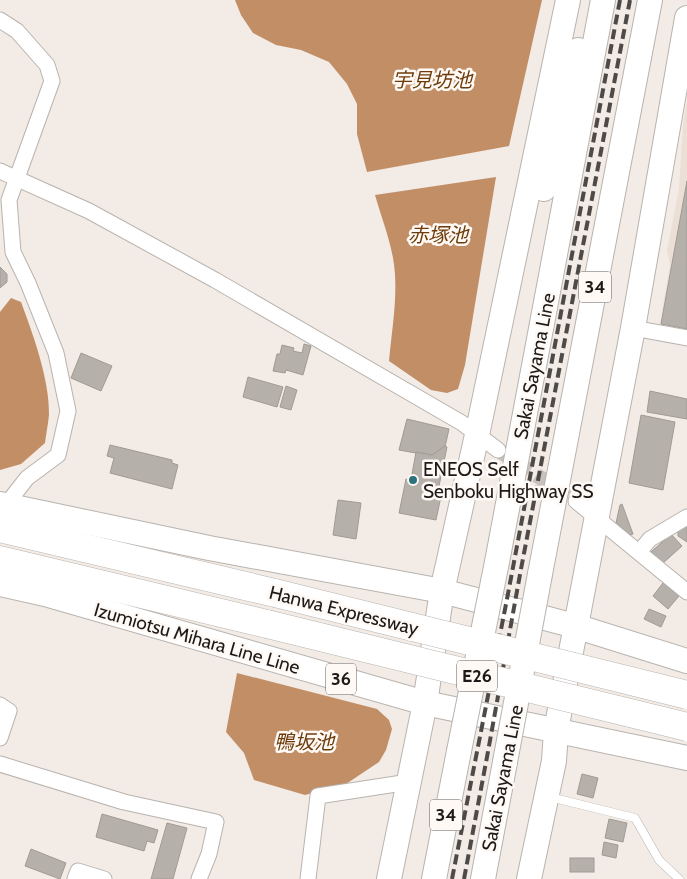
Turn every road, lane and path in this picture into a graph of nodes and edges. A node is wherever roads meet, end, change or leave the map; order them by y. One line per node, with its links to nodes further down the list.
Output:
1 (568, 0): 10 (main road)
2 (590, 0): 10 (main road)
3 (603, 0): 39 (main road, Sakai Sayama Line / 34, bridge)
4 (650, 0): 40 (main road, Sakai Sayama Line / 34, bridge)
5 (687, 18): 8 (main road)
6 (0, 20): 7 (street)
7 (7, 176): 10 (street); 13 (street)
8 (633, 328): 9 (street); 15 (main road)
9 (687, 338)
10 (477, 435): 11 (street); 19 (main road)
11 (498, 450)
12 (576, 501): 15 (street)
13 (2, 512): 19 (main road); 23 (highway, Hanwa Expressway / E26, bridge)
14 (687, 517): 16 (street)
15 (598, 518): 16 (street); 21 (main road)
16 (639, 552): 20 (street)
17 (0, 560): 26 (highway, Hanwa Expressway / E26, bridge)
18 (0, 584): 24 (main road, Izumiotsu Mihara Line Line / 36)
19 (442, 591): 21 (main road); 24 (main road)
20 (687, 592)
21 (575, 626): 22 (main road); 27 (main road)
22 (687, 661)
23 (687, 694)
24 (425, 703): 27 (main road, Izumiotsu Mihara Line Line / 36); 32 (main road)
25 (0, 705): 28 (street)
26 (687, 727)
27 (556, 730): 29 (main road, Izumiotsu Mihara Line Line / 36); 31 (main road)
28 (0, 738)
29 (687, 758)
30 (0, 764): 37 (street)
31 (552, 770): 33 (main road); 41 (main road)
32 (409, 782): 34 (main road); 38 (street)
33 (546, 796): 42 (main road); 43 (lane)
34 (392, 872)
35 (75, 879): 36 (street)
36 (104, 879)
37 (199, 879)
38 (308, 879)
39 (434, 879)
40 (483, 879)
41 (516, 879)
42 (528, 879)
43 (679, 879)

